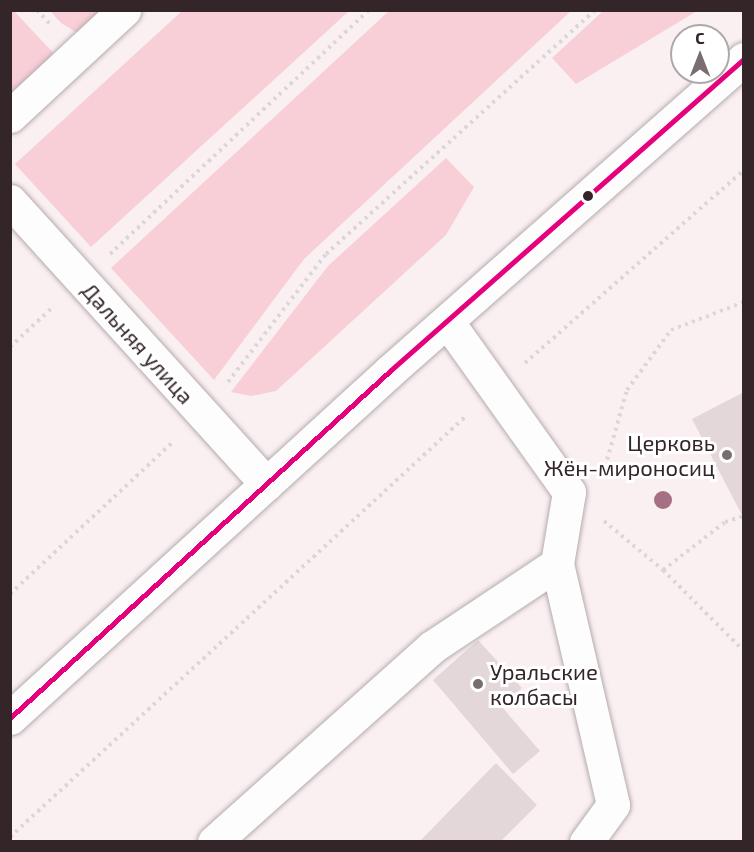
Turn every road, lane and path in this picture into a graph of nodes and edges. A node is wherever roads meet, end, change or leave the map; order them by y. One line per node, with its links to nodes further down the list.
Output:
1 (124, 10): 5 (street)
2 (369, 10): 8 (path)
3 (595, 10): 13 (path)
4 (744, 59): 10 (street)
5 (10, 117)
6 (744, 170): 12 (path)
7 (10, 201): 8 (street, Дальняя улица)
8 (81, 280): 11 (path); 13 (street, Дальняя улица)
9 (744, 302): 14 (path)
10 (447, 321): 12 (street); 15 (street)
11 (10, 346)
12 (495, 389): 16 (street); 23 (path)
13 (203, 414): 15 (street, Дальняя улица); 20 (path)
14 (602, 478)
15 (267, 484): 22 (street)
16 (569, 492): 18 (street); 19 (path)
17 (744, 516): 19 (path)
18 (557, 564): 24 (street); 25 (street)
19 (663, 570): 21 (path)
20 (10, 594)
21 (744, 651)
22 (10, 718)
23 (10, 837)
24 (214, 842)
25 (586, 842)

